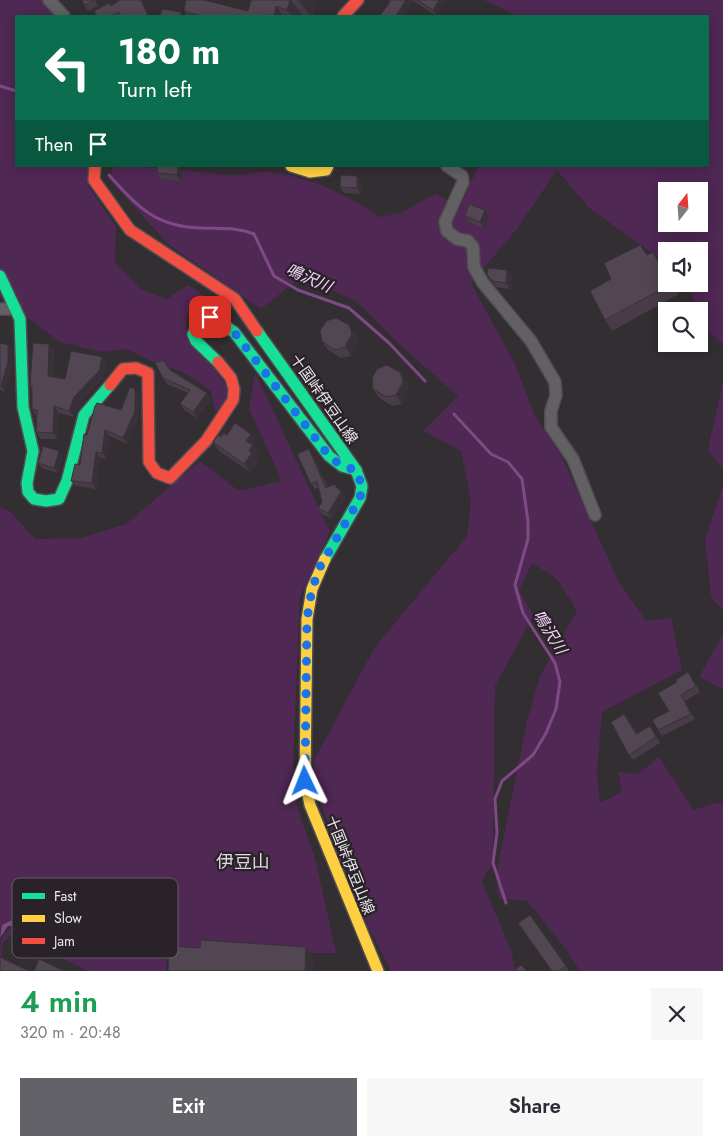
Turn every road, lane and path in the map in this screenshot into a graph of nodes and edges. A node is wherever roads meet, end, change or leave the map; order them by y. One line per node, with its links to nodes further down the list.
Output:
1 (49, 0): 3 (street)
2 (358, 0): 4 (main road)
3 (63, 15)
4 (344, 15)
5 (94, 167): 12 (main road, 十国峠伊豆山線)
6 (294, 167): 7 (main road)
7 (328, 167)
8 (448, 167): 13 (street)
9 (0, 276): 11 (main road)
10 (0, 309): 11 (street)
11 (16, 309): 12 (main road)
12 (356, 470): 14 (main road, 十国峠伊豆山線)
13 (595, 515)
14 (378, 971)

